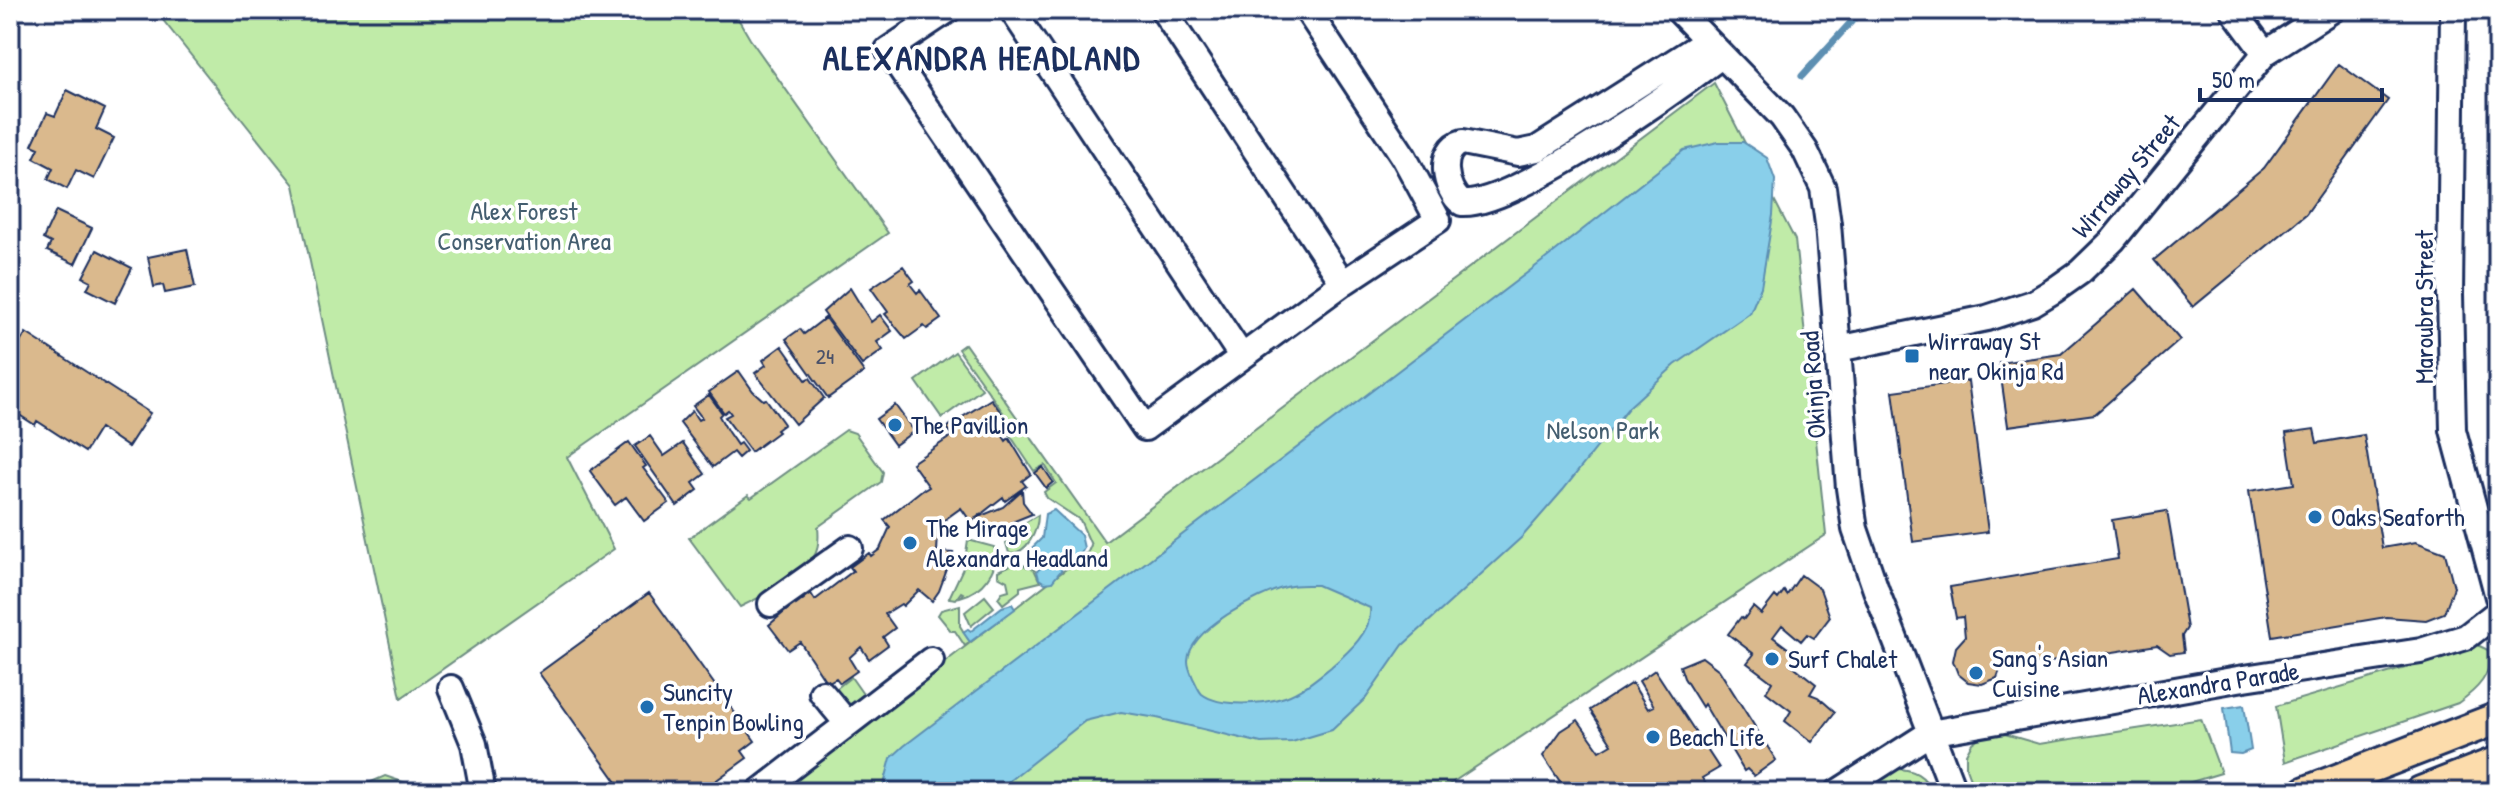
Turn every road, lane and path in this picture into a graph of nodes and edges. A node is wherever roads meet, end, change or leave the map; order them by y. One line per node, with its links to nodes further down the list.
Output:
1 (948, 10): 16 (street)
2 (1012, 10): 16 (street)
3 (1163, 10): 14 (street)
4 (1307, 10): 11 (street)
5 (1678, 10): 9 (street, Okinja Road)
6 (2233, 10): 10 (street)
7 (2332, 10): 10 (street, Wirraway Street)
8 (2453, 10): 18 (street, Maroubra Street)
9 (1714, 48): 12 (street); 12 (street); 15 (street, Okinja Road)
10 (2265, 53): 15 (street, Wirraway Street)
11 (1416, 179): 12 (street); 13 (street)
12 (1452, 191): 13 (street)
13 (1438, 220): 14 (street)
14 (1343, 283): 16 (street)
15 (1838, 349): 26 (street, Okinja Road)
16 (1242, 357)
17 (850, 548): 19 (street)
18 (2498, 597)
19 (771, 604)
20 (2498, 612): 26 (street, Alexandra Parade)
21 (931, 660): 25 (street)
22 (451, 688): 28 (street)
23 (822, 693): 25 (street)
24 (2498, 718): 32 (main road)
25 (847, 723): 29 (street)
26 (1930, 733): 30 (street); 31 (street, Okinja Road)
27 (2498, 762): 33 (main road)
28 (483, 792)
29 (759, 792)
30 (1838, 792)
31 (1954, 792)
32 (2306, 792)
33 (2421, 792)

